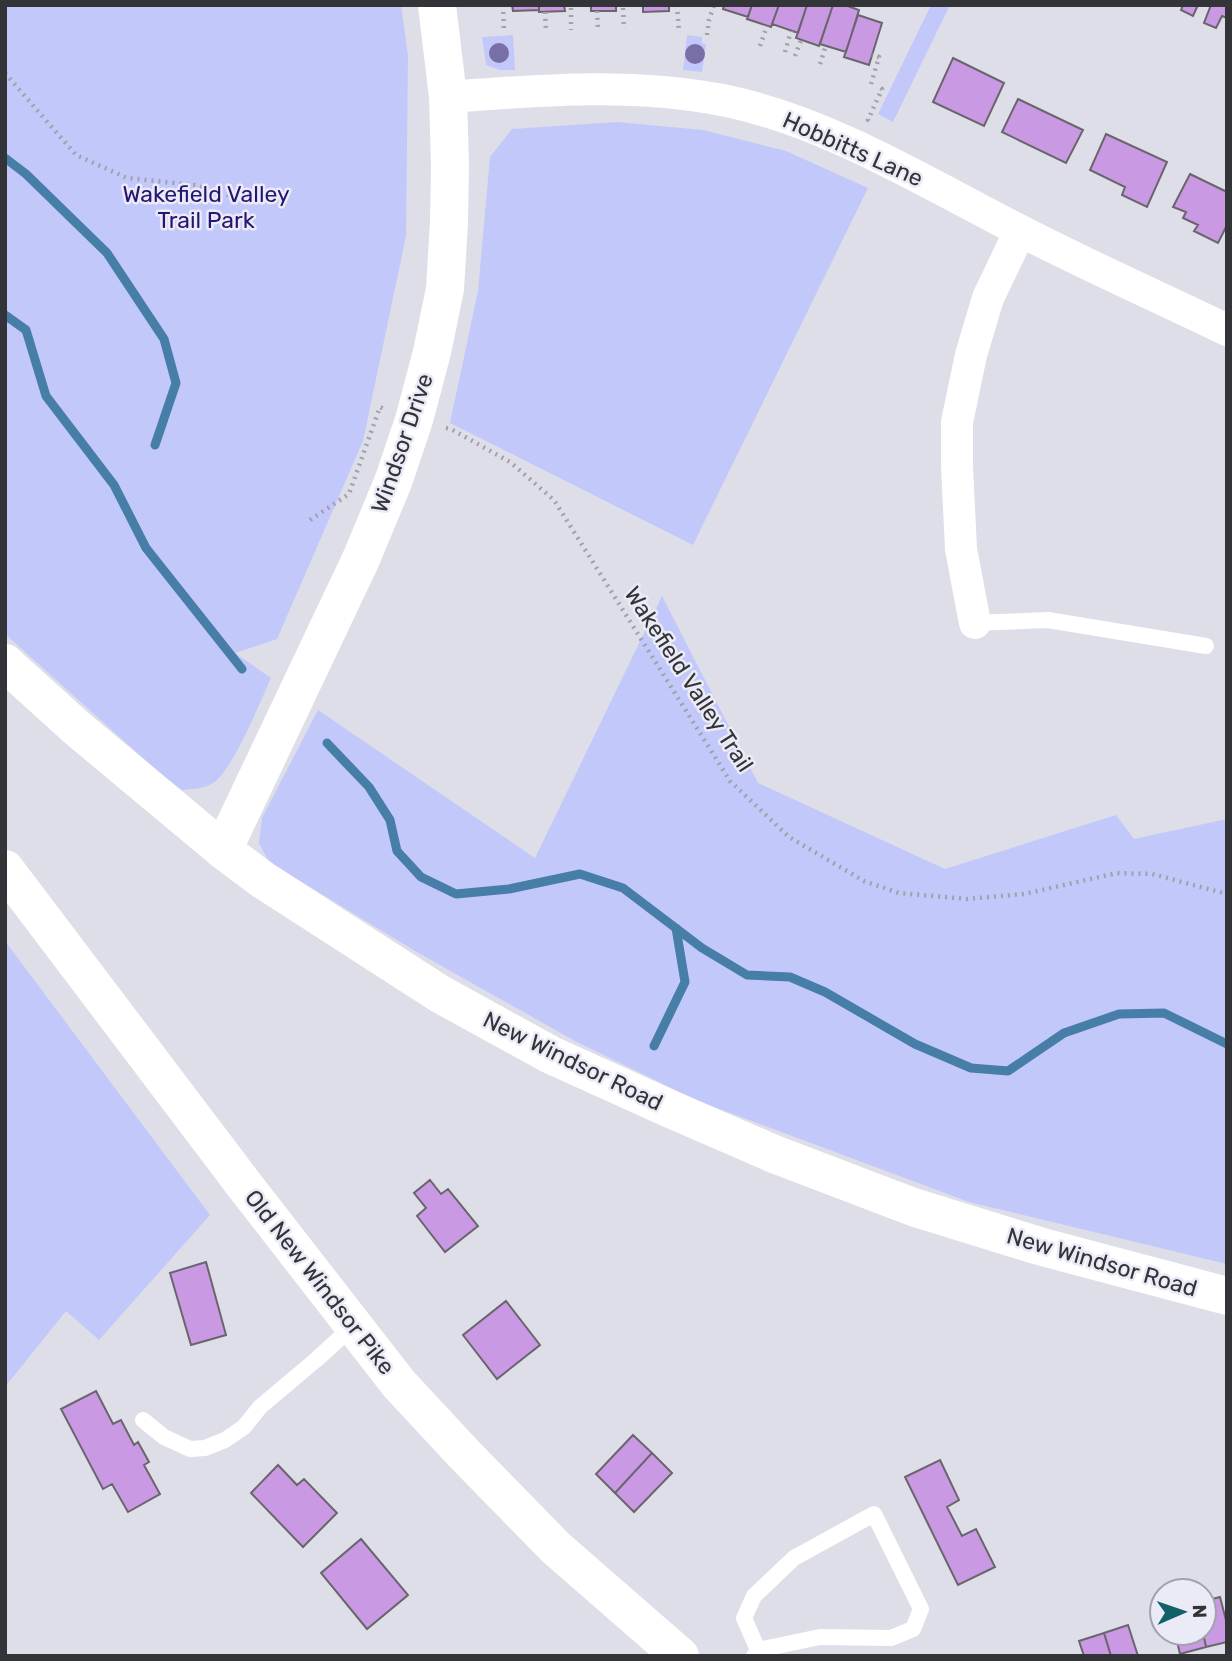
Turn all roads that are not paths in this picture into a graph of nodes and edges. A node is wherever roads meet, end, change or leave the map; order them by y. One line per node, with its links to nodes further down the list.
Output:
1 (437, 5): 2 (street, Windsor Drive)
2 (448, 97): 3 (street, Hobbitts Lane); 8 (street, Windsor Drive)
3 (1020, 231): 4 (street, Hobbitts Lane); 5 (street)
4 (1227, 330)
5 (975, 623): 6 (lane)
6 (1206, 646)
7 (5, 663): 8 (street, New Windsor Road)
8 (223, 850): 10 (street, New Windsor Road)
9 (5, 869): 11 (street, Old New Windsor Pike)
10 (1227, 1296)
11 (353, 1326): 12 (lane); 14 (street, Old New Windsor Pike)
12 (143, 1420)
13 (756, 1653): 13 (lane)
14 (680, 1656)

